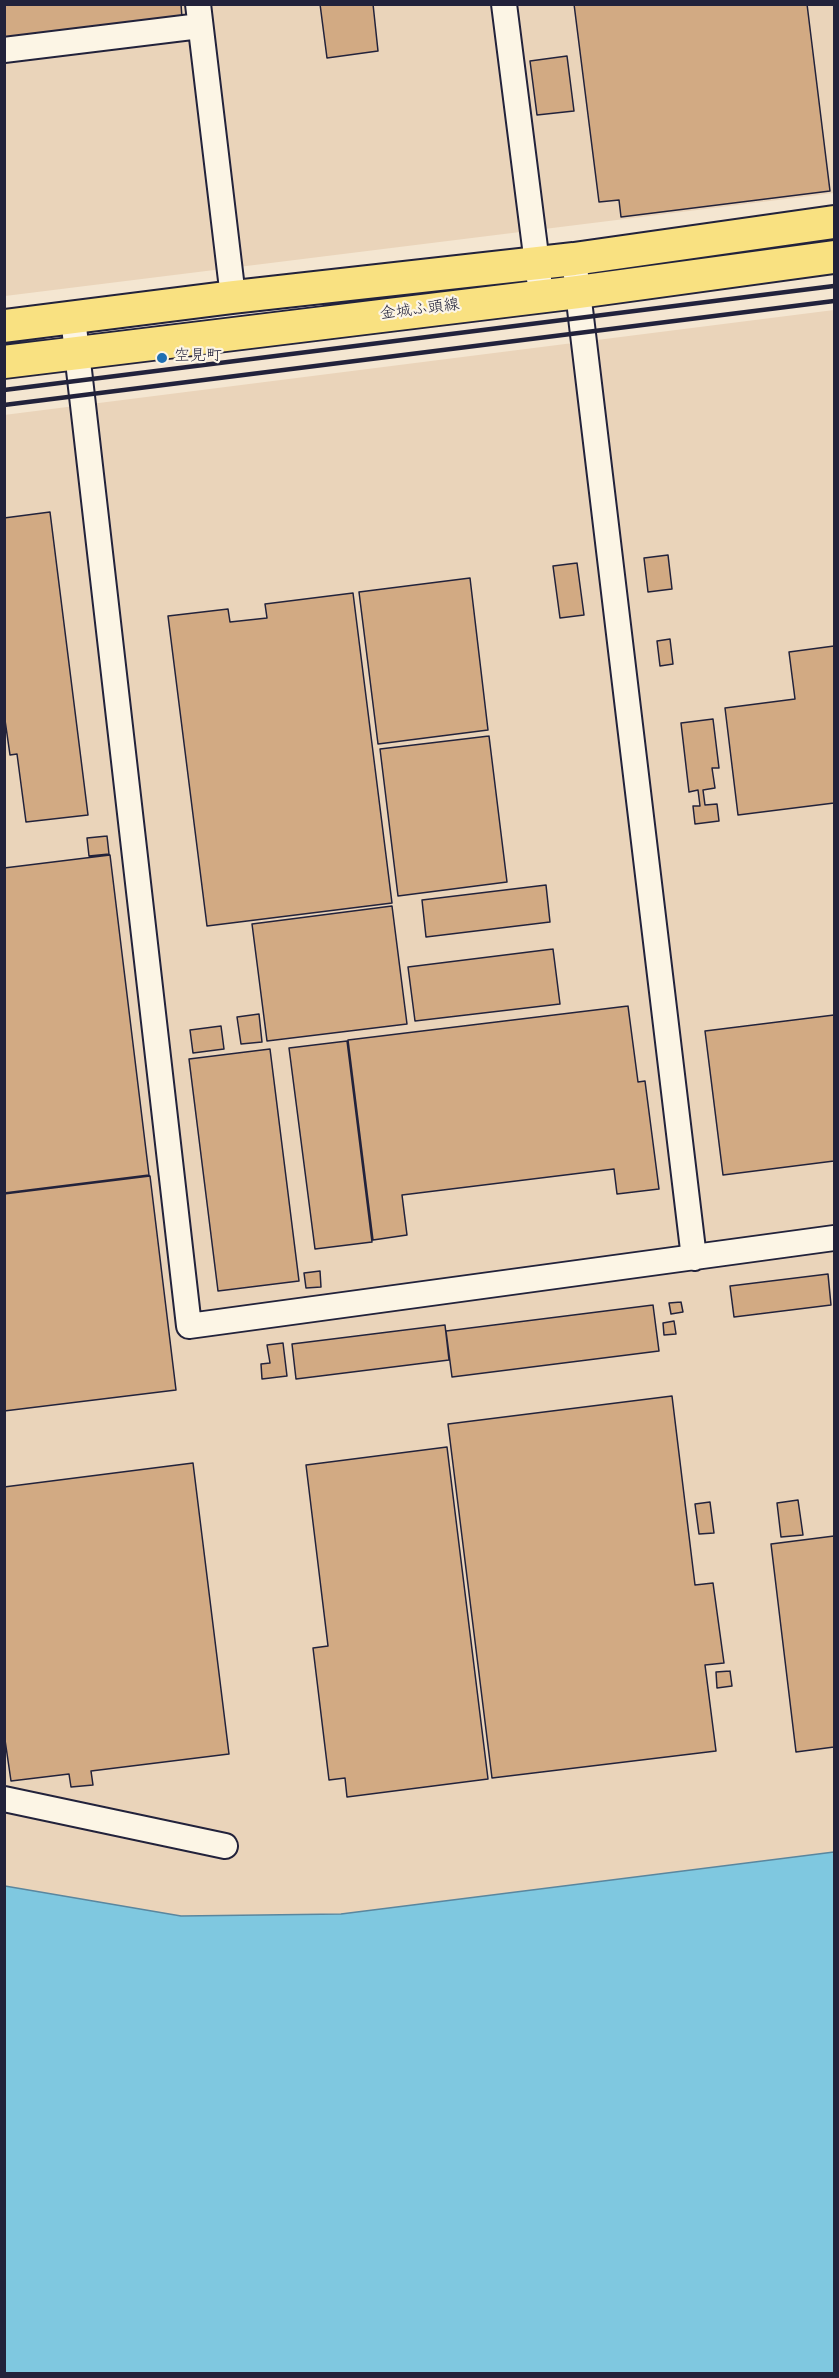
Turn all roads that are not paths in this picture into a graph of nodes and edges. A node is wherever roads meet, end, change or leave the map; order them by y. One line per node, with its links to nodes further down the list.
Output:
1 (504, 4): 7 (street)
2 (199, 15): 3 (street); 10 (street)
3 (4, 50)
4 (834, 222): 6 (main road, 金城ふ頭線)
5 (834, 257): 8 (main road, 金城ふ頭線)
6 (574, 259): 7 (main road, 金城ふ頭線); 8 (street)
7 (538, 263): 9 (street); 10 (main road, 金城ふ頭線)
8 (578, 292): 9 (main road, 金城ふ頭線); 16 (street)
9 (541, 296): 13 (main road, 金城ふ頭線)
10 (233, 297): 11 (main road, 金城ふ頭線)
11 (73, 318): 12 (main road, 金城ふ頭線); 13 (street)
12 (4, 326)
13 (76, 353): 14 (main road, 金城ふ頭線); 16 (street)
14 (4, 362)
15 (834, 1238): 16 (street)
16 (694, 1258)
17 (4, 1799): 18 (street)
18 (225, 1846)

